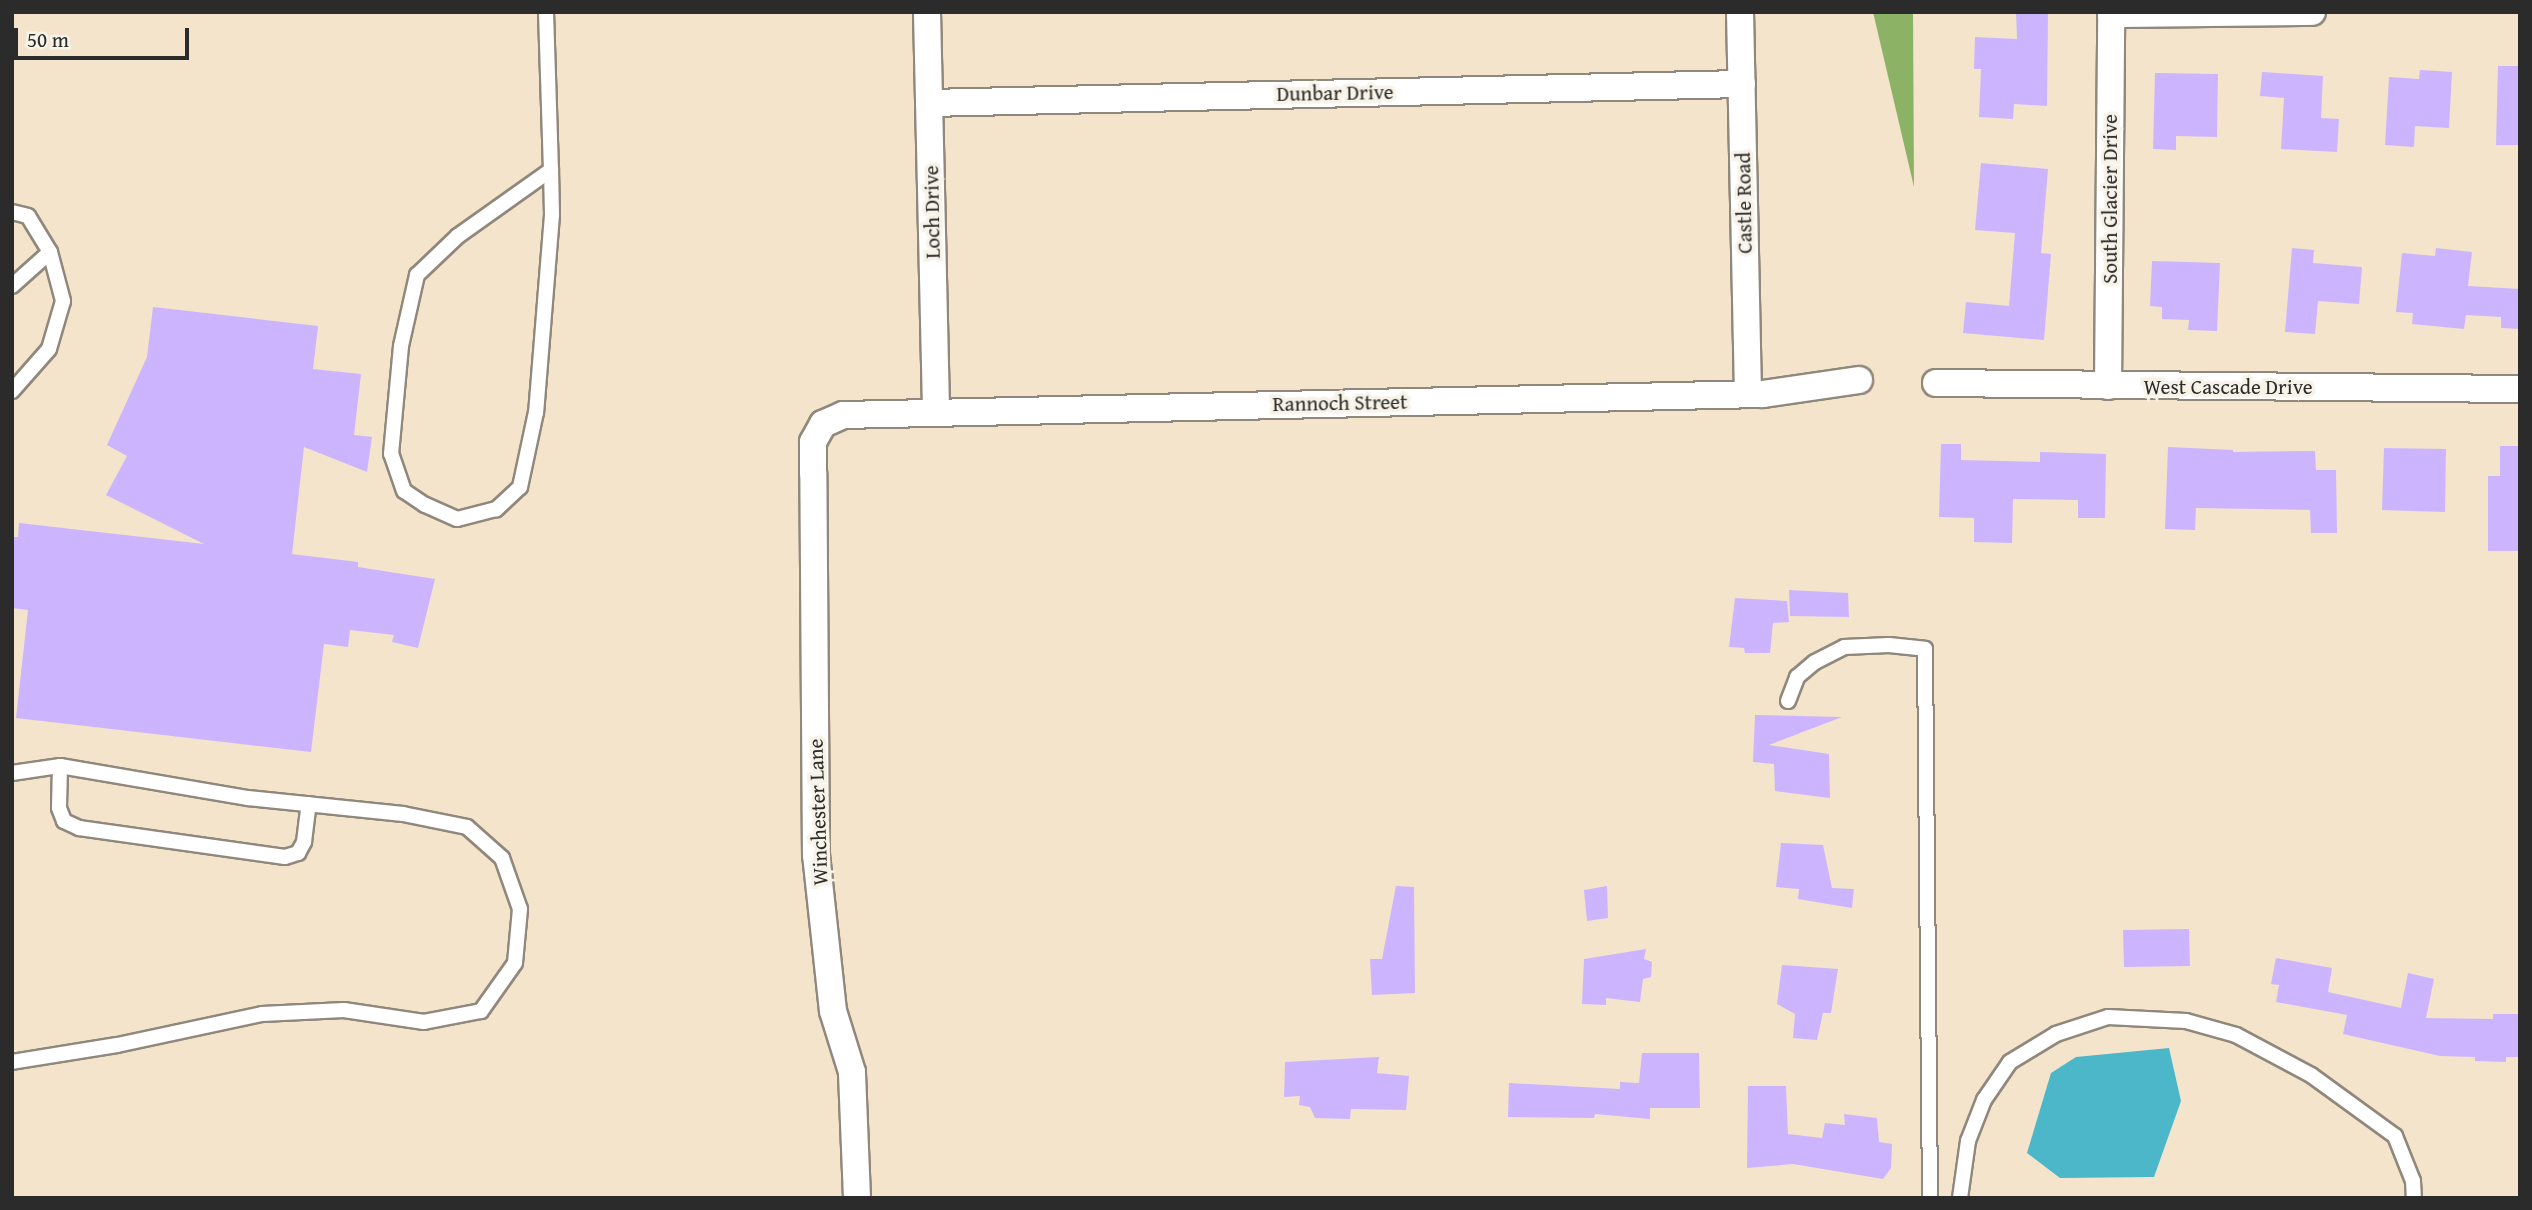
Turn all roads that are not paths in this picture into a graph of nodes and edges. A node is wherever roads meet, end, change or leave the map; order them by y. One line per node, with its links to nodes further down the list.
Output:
1 (546, 12): 8 (lane)
2 (927, 12): 7 (street, Loch Drive)
3 (1740, 12): 6 (street, Castle Road)
4 (2312, 12): 5 (street)
5 (2111, 13): 14 (street, South Glacier Drive)
6 (1742, 84): 7 (street, Dunbar Drive); 17 (street, Castle Road)
7 (929, 103): 18 (street, Loch Drive)
8 (551, 170): 8 (lane)
9 (12, 212): 10 (lane)
10 (50, 252): 11 (lane); 16 (lane)
11 (12, 286)
12 (1858, 380): 17 (street, Rannoch Street)
13 (1936, 383): 14 (street, West Cascade Drive)
14 (2108, 386): 15 (street, West Cascade Drive)
15 (2520, 389)
16 (12, 391)
17 (1748, 394): 18 (street, Rannoch Street)
18 (936, 412): 19 (street, Rannoch Street)
19 (823, 424): 25 (street, Winchester Lane)
20 (1788, 701): 26 (lane)
21 (60, 766): 22 (lane); 23 (lane); 23 (lane)
22 (12, 774)
23 (309, 804): 24 (lane)
24 (12, 1062)
25 (857, 1198)
26 (1930, 1198)
27 (1960, 1198): 28 (lane)
28 (2414, 1198)

